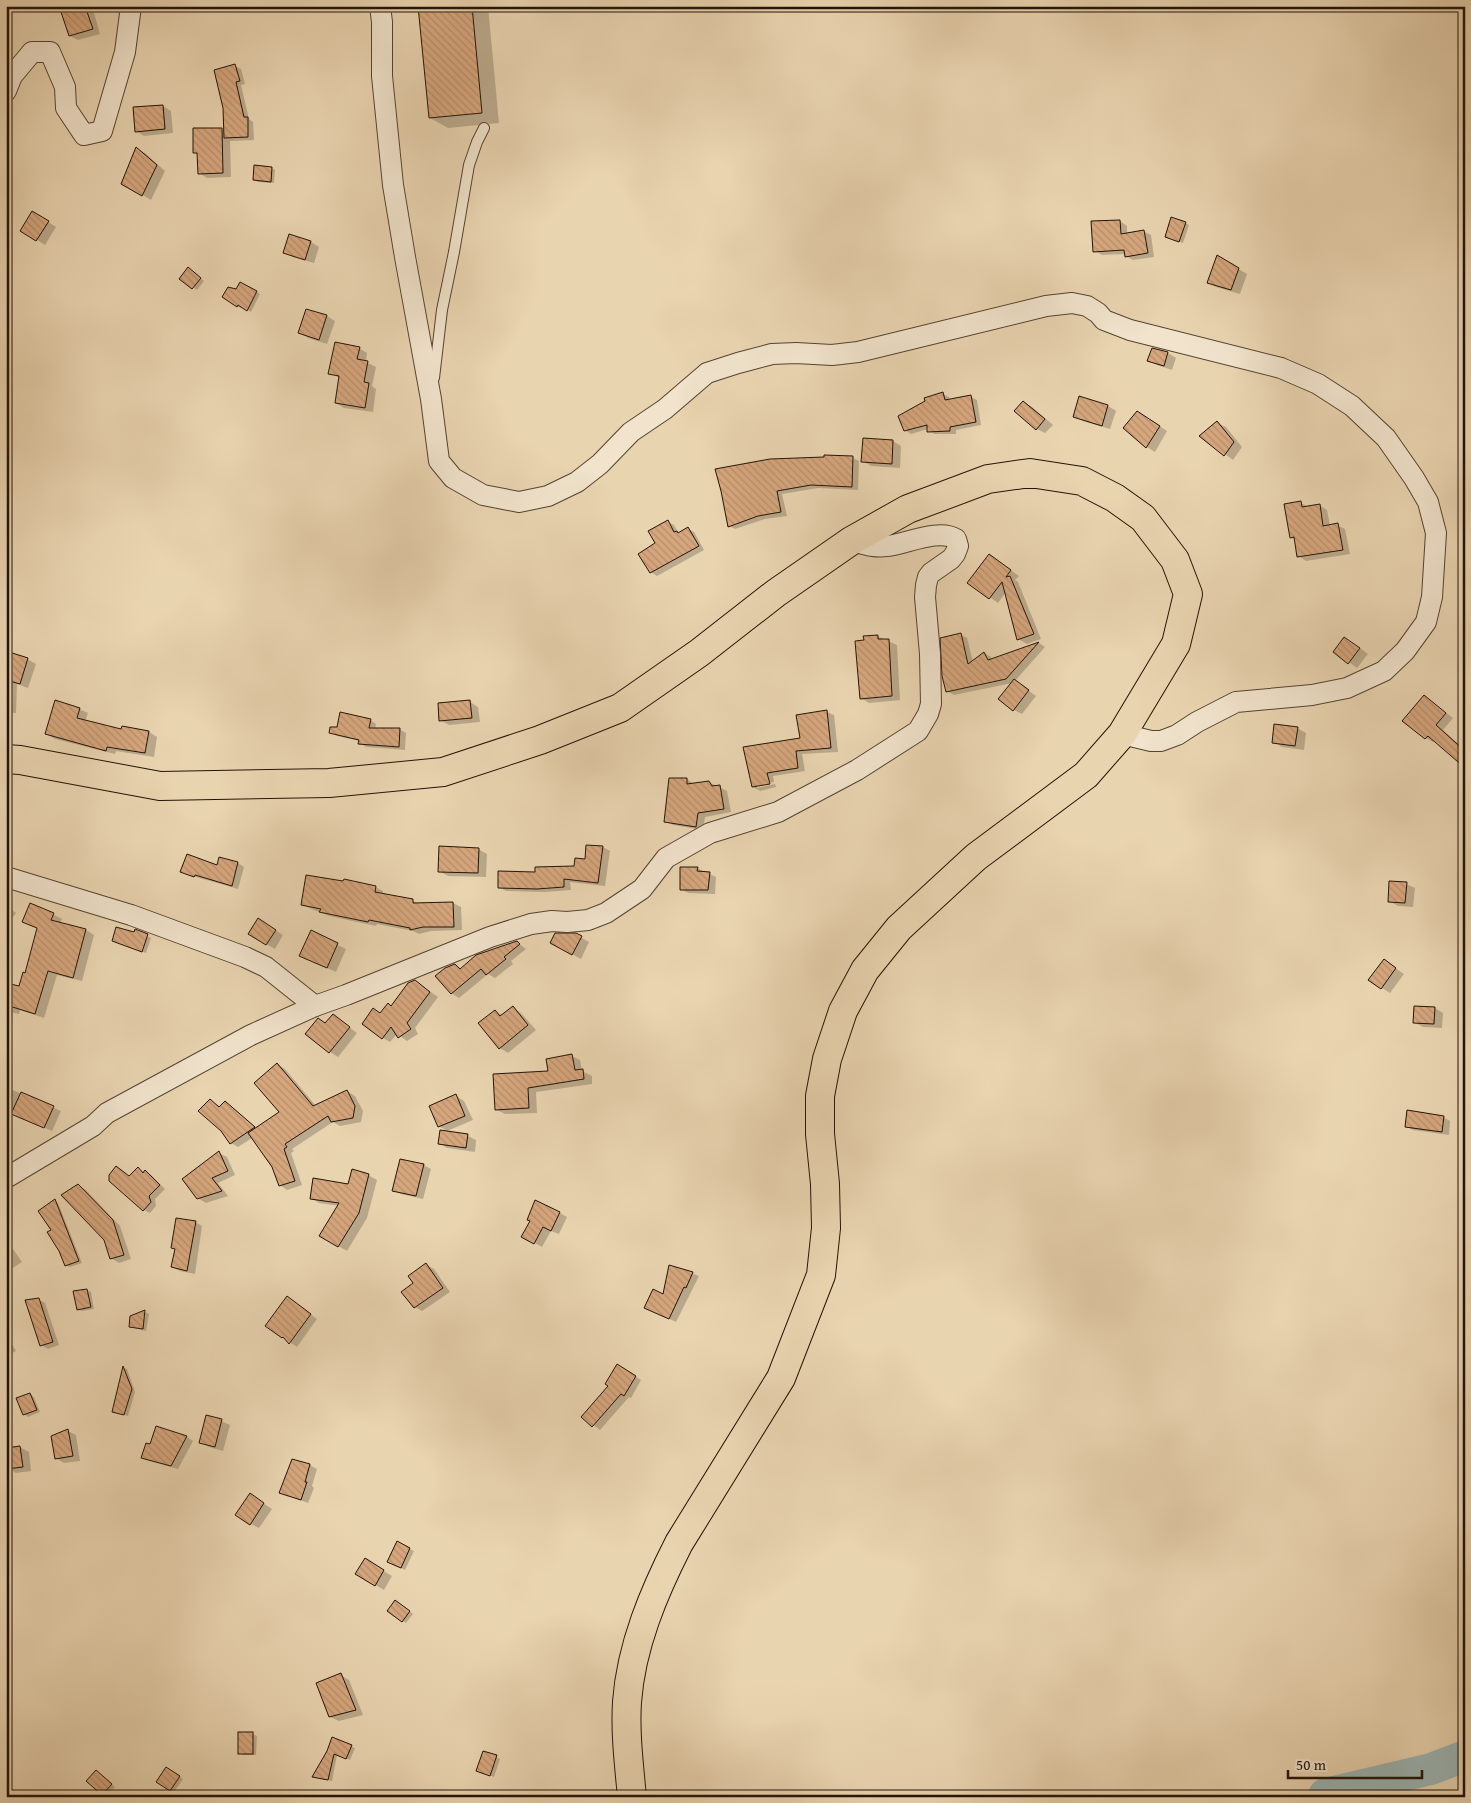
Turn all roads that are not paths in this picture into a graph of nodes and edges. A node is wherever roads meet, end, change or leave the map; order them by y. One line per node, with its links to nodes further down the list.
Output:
1 (131, 6): 3 (street)
2 (380, 6): 5 (street)
3 (6, 91)
4 (484, 128): 5 (lane)
5 (432, 399): 7 (street)
6 (852, 541): 7 (main road); 8 (main road); 10 (street)
7 (1122, 734): 12 (main road)
8 (6, 760)
9 (6, 877): 10 (street)
10 (314, 1006): 11 (street)
11 (6, 1178)
12 (632, 1797)

